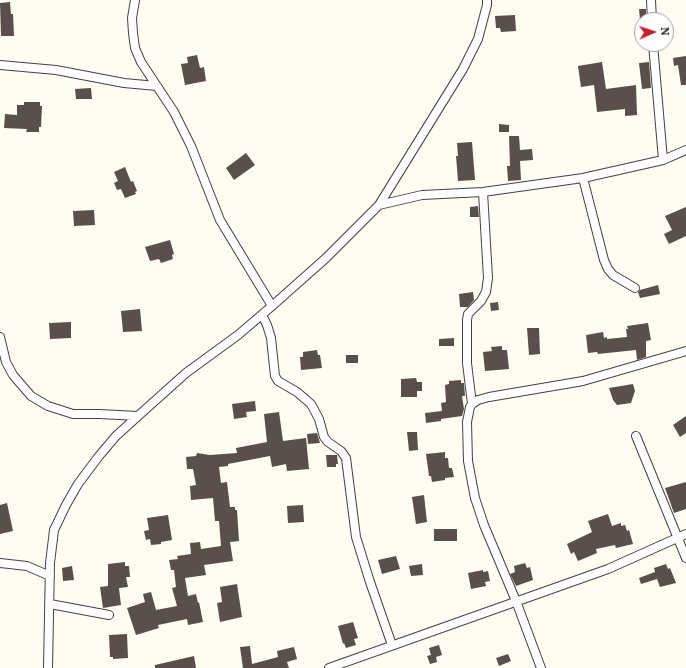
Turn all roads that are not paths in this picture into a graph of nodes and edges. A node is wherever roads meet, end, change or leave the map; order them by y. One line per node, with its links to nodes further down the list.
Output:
1 (135, 0): 7 (street)
2 (487, 0): 12 (street)
3 (651, 0): 4 (street)
4 (652, 12)
5 (654, 52): 9 (street)
6 (0, 65): 7 (street)
7 (157, 86): 14 (street)
8 (686, 150): 9 (street)
9 (663, 160): 10 (street)
10 (583, 178): 11 (street); 13 (street)
11 (484, 192): 12 (street); 18 (street)
12 (379, 206): 14 (street)
13 (635, 288)
14 (272, 306): 15 (street)
15 (262, 315): 19 (street); 29 (street)
16 (0, 337): 19 (street)
17 (686, 351): 18 (street)
18 (472, 404): 26 (street)
19 (138, 416): 25 (street)
20 (636, 436): 22 (street)
21 (686, 534): 22 (street)
22 (678, 539): 23 (street); 26 (street)
23 (686, 558)
24 (0, 563): 25 (street)
25 (50, 576): 27 (street)
26 (516, 601): 29 (street); 32 (street)
27 (50, 604): 28 (street); 30 (street)
28 (109, 615)
29 (392, 645): 31 (street)
30 (48, 668)
31 (330, 668)
32 (541, 668)

